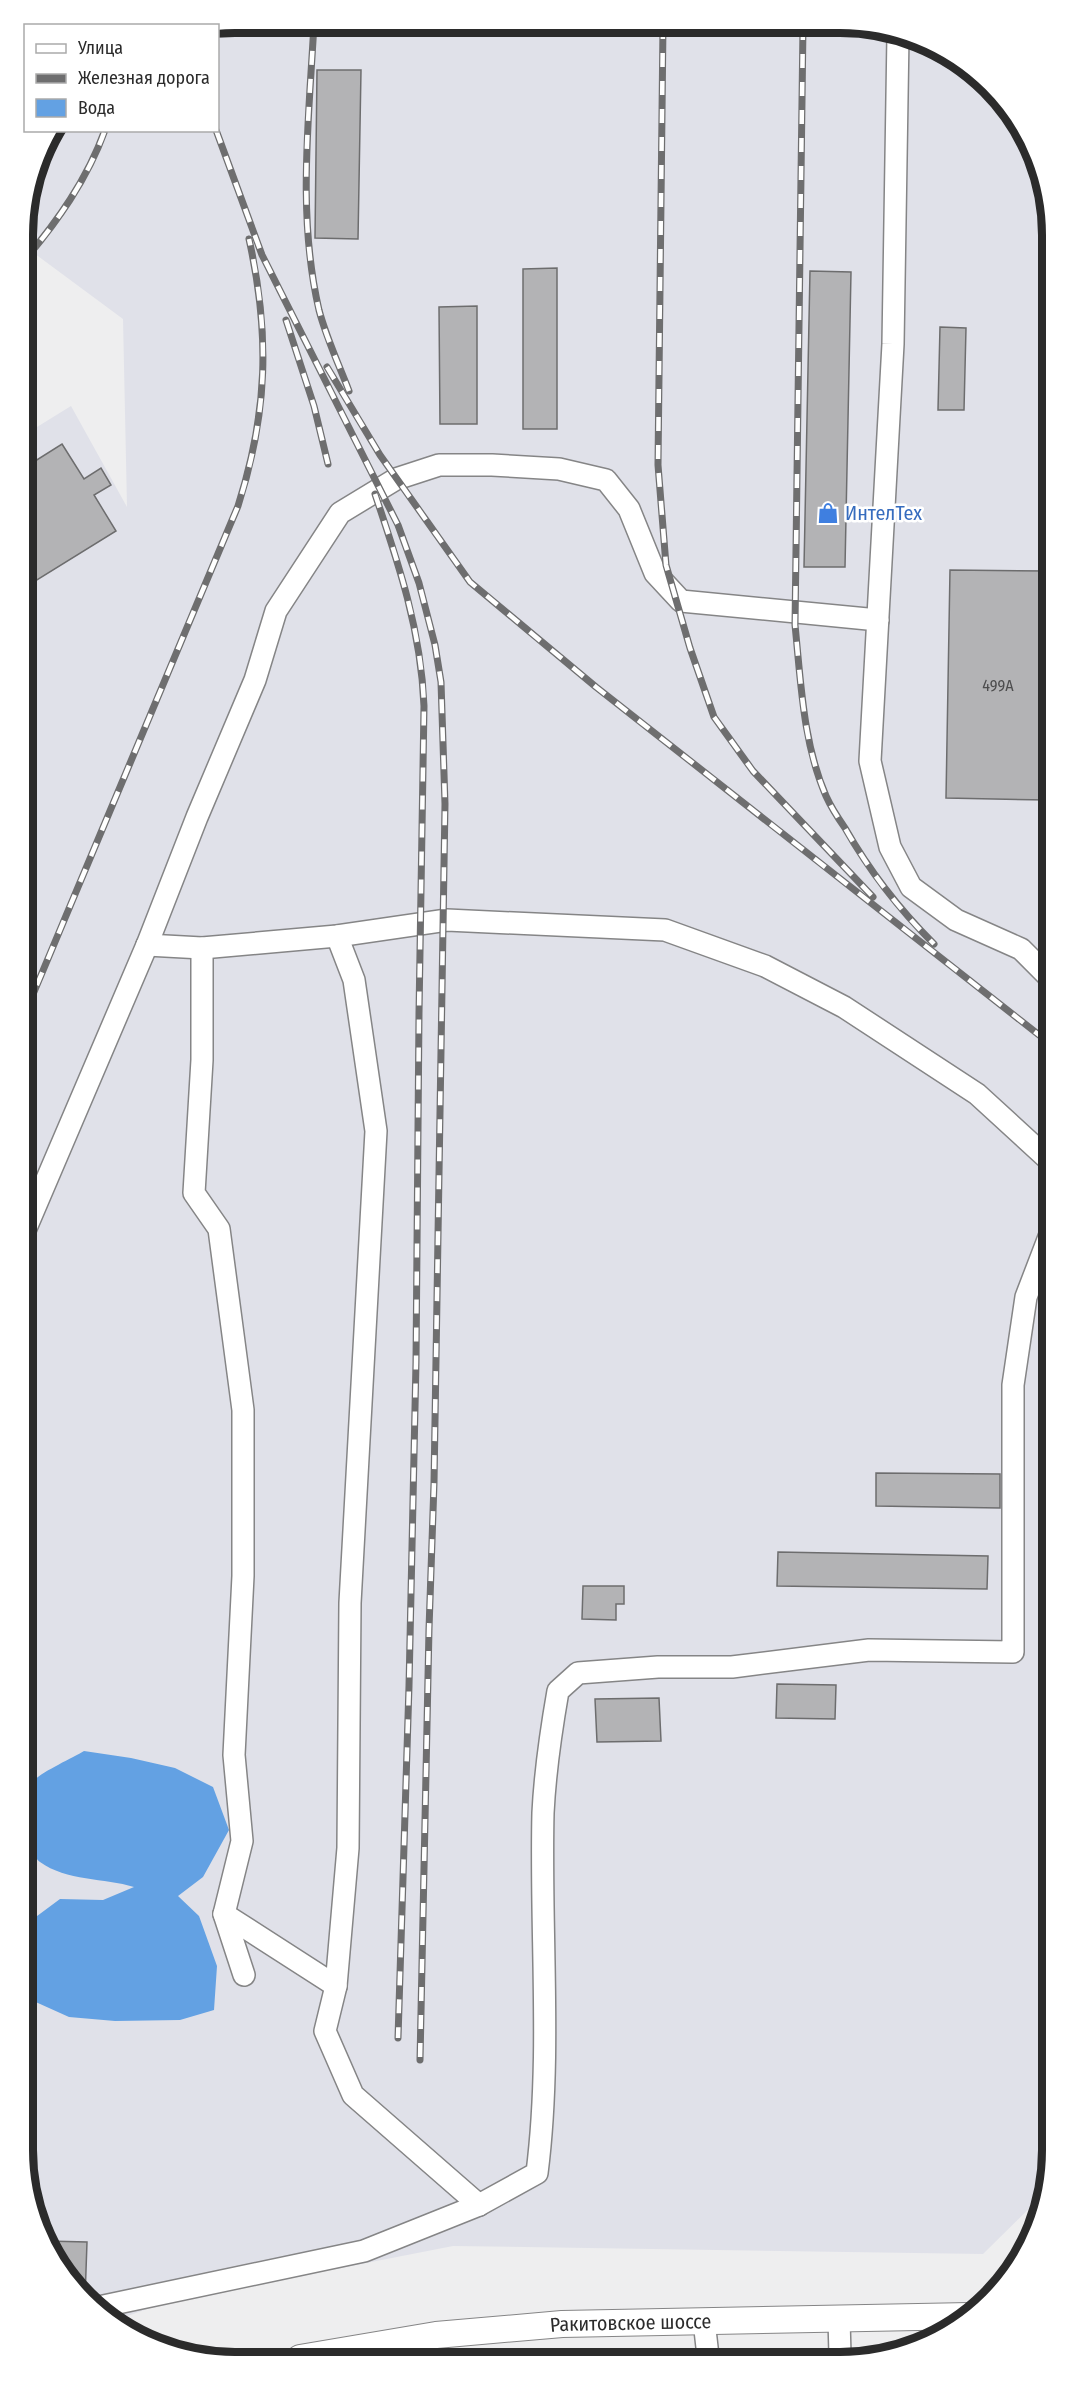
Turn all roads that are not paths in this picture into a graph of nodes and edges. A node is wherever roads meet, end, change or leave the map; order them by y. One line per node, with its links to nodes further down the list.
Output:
1 (898, 42): 2 (lane)
2 (878, 620): 4 (lane); 6 (lane)
3 (337, 936): 5 (lane); 7 (lane); 12 (lane)
4 (147, 945): 5 (lane); 8 (lane)
5 (202, 948): 10 (lane)
6 (1042, 970)
7 (1042, 1154)
8 (33, 1212)
9 (1042, 1255): 13 (lane)
10 (224, 1914): 11 (lane); 12 (lane)
11 (244, 1975)
12 (336, 1986): 13 (lane)
13 (479, 2205): 14 (lane)
14 (106, 2305)
15 (953, 2317): 16 (main road, Ракитовское шоссе)
16 (839, 2319): 17 (main road, Ракитовское шоссе); 20 (lane)
17 (704, 2321): 18 (main road, Ракитовское шоссе); 19 (lane)
18 (335, 2352)
19 (708, 2352)
20 (840, 2352)

